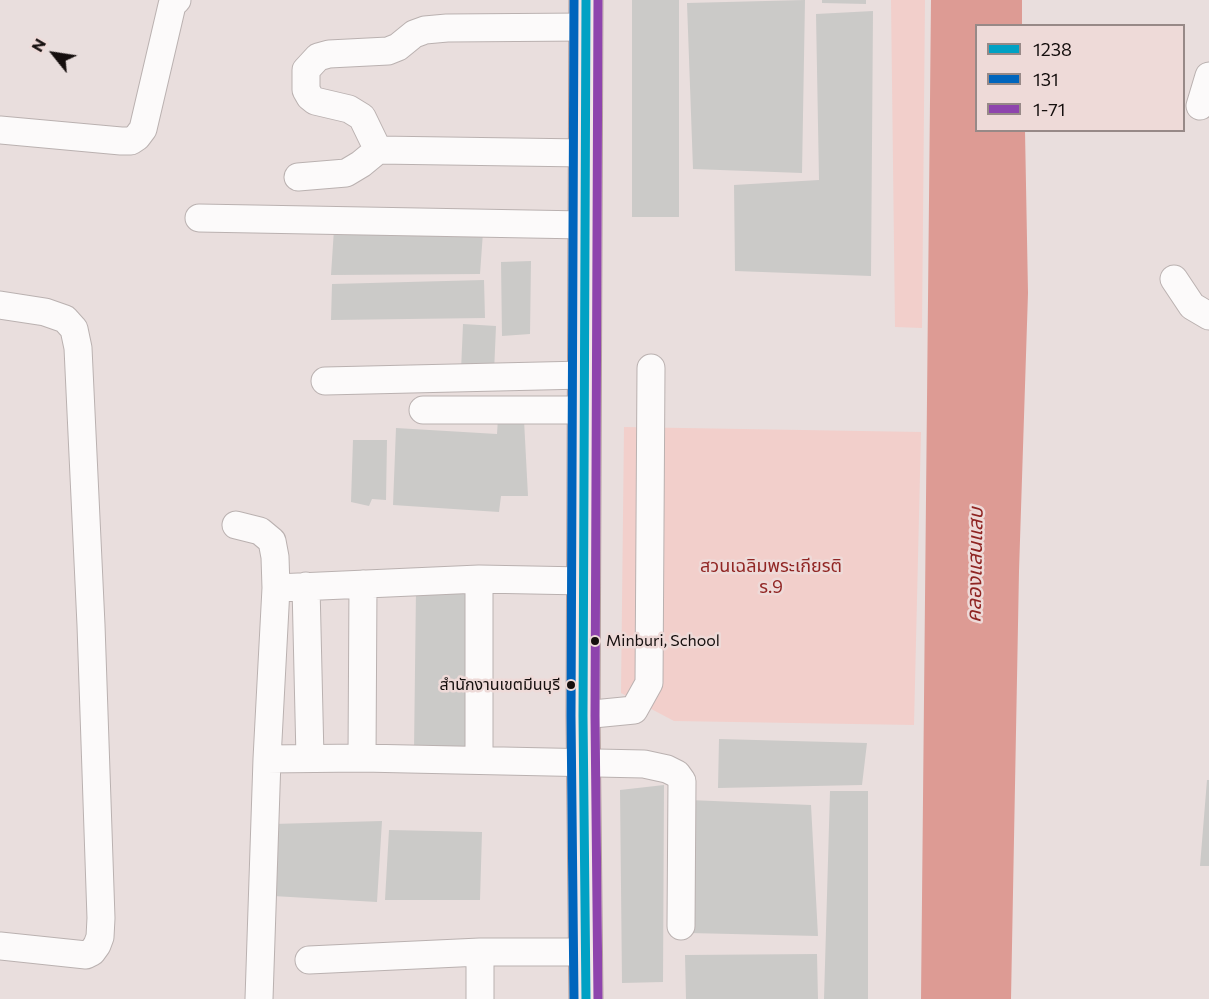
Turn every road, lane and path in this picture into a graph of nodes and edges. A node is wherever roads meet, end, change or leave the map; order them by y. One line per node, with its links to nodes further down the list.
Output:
1 (177, 0): 5 (street)
2 (586, 14): 6 (street); 7 (main road)
3 (1209, 76): 4 (street)
4 (1200, 106)
5 (0, 130)
6 (378, 150): 7 (street); 8 (street)
7 (584, 153): 10 (main road)
8 (298, 177)
9 (200, 218): 10 (street)
10 (584, 225): 15 (main road)
11 (1174, 279): 13 (street)
12 (0, 305): 32 (street)
13 (1209, 316)
14 (651, 368): 25 (street)
15 (584, 375): 16 (street); 18 (main road)
16 (325, 381)
17 (423, 410): 18 (street)
18 (584, 410): 21 (main road)
19 (236, 525): 24 (street)
20 (479, 579): 21 (street); 22 (street); 29 (street)
21 (584, 581): 25 (main road)
22 (363, 584): 23 (street); 27 (street)
23 (306, 586): 24 (street); 26 (street)
24 (276, 588): 28 (street)
25 (583, 715): 30 (main road)
26 (310, 758): 27 (street); 28 (street)
27 (362, 758): 29 (street)
28 (267, 759): 36 (street)
29 (479, 760): 30 (street)
30 (584, 763): 31 (street); 34 (main road)
31 (681, 926)
32 (0, 946)
33 (480, 952): 34 (street); 35 (street); 37 (street)
34 (585, 952): 38 (main road)
35 (309, 960)
36 (259, 999)
37 (480, 999)
38 (586, 999)

